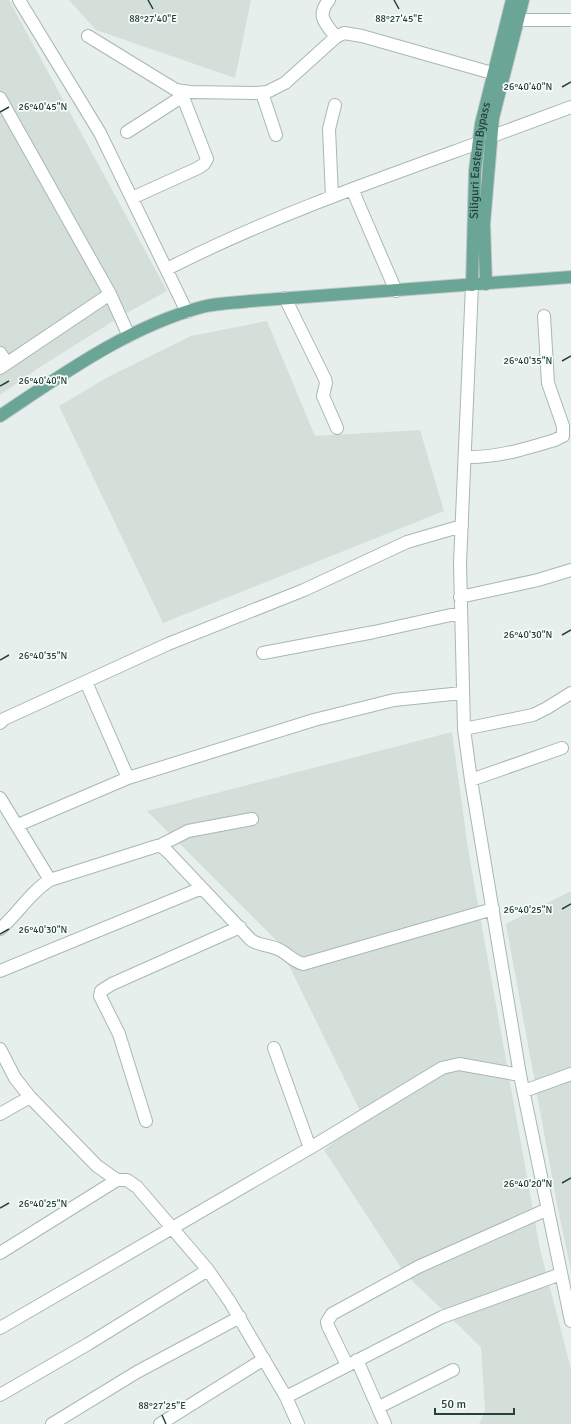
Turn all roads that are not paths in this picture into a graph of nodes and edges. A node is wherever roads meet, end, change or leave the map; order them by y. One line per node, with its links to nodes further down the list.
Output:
1 (19, 0): 21 (street)
2 (329, 0): 8 (street)
3 (512, 0): 9 (main road, Siliguri Eastern Bypass)
4 (523, 0): 5 (main road, Siliguri Eastern Bypass)
5 (518, 20): 6 (street); 17 (main road, Siliguri Eastern Bypass)
6 (571, 20)
7 (88, 36): 11 (street)
8 (336, 37): 9 (street); 10 (street)
9 (492, 73): 18 (main road, Siliguri Eastern Bypass)
10 (262, 93): 11 (street); 16 (street)
11 (182, 94): 15 (street); 21 (street)
12 (0, 100): 27 (street)
13 (335, 106): 20 (street)
14 (571, 108): 17 (street)
15 (127, 132)
16 (276, 135)
17 (490, 137): 24 (main road, Siliguri Eastern Bypass)
18 (478, 143): 19 (street); 25 (main road, Siliguri Eastern Bypass)
19 (352, 189): 20 (street); 26 (street)
20 (332, 197): 22 (street)
21 (132, 198): 22 (street)
22 (167, 269): 29 (street)
23 (571, 277): 24 (main road)
24 (486, 284): 25 (main road)
25 (472, 285): 26 (main road); 37 (street)
26 (396, 291): 28 (main road)
27 (110, 294): 31 (street); 33 (street)
28 (285, 298): 29 (main road); 35 (street)
29 (187, 312): 31 (main road)
30 (544, 316): 36 (street)
31 (129, 336): 34 (main road)
32 (0, 353): 33 (street)
33 (4, 366)
34 (0, 416)
35 (336, 428)
36 (567, 435): 37 (street)
37 (465, 457): 38 (street)
38 (462, 526): 40 (street); 43 (street)
39 (571, 570): 40 (street)
40 (460, 597): 41 (street)
41 (460, 614): 42 (street); 45 (street)
42 (262, 653)
43 (86, 682): 46 (street); 49 (street)
44 (571, 692): 47 (street)
45 (462, 693): 47 (street); 49 (street)
46 (0, 722)
47 (464, 729): 50 (street)
48 (562, 748): 50 (street)
49 (128, 778): 54 (street)
50 (471, 780): 58 (street)
51 (0, 798): 52 (street)
52 (4, 813): 54 (street)
53 (252, 819): 55 (street)
54 (18, 825): 56 (street)
55 (159, 846): 56 (street); 57 (street)
56 (50, 880): 60 (street)
57 (202, 888): 59 (street); 61 (street)
58 (492, 909): 59 (street); 65 (street)
59 (240, 927): 69 (street)
60 (0, 929)
61 (0, 971)
62 (274, 1048): 70 (street)
63 (0, 1049): 67 (street)
64 (571, 1074): 66 (street)
65 (520, 1075): 66 (street); 70 (street)
66 (524, 1091): 72 (street)
67 (30, 1097): 68 (street); 71 (street)
68 (0, 1114)
69 (146, 1120)
70 (310, 1148): 73 (street)
71 (117, 1180): 73 (street); 74 (street)
72 (548, 1209): 76 (street); 81 (street)
73 (173, 1227): 75 (street); 79 (street)
74 (0, 1253)
75 (208, 1270): 77 (street); 83 (street)
76 (561, 1274): 78 (street); 81 (street)
77 (240, 1317): 80 (street); 86 (street)
78 (571, 1321)
79 (0, 1328)
80 (264, 1360): 84 (street); 87 (street)
81 (352, 1363): 84 (street); 85 (street)
82 (453, 1370): 85 (street)
83 (0, 1395)
84 (286, 1397): 88 (street)
85 (378, 1407): 89 (street)
86 (52, 1424)
87 (160, 1424)
88 (298, 1424)
89 (385, 1424)

